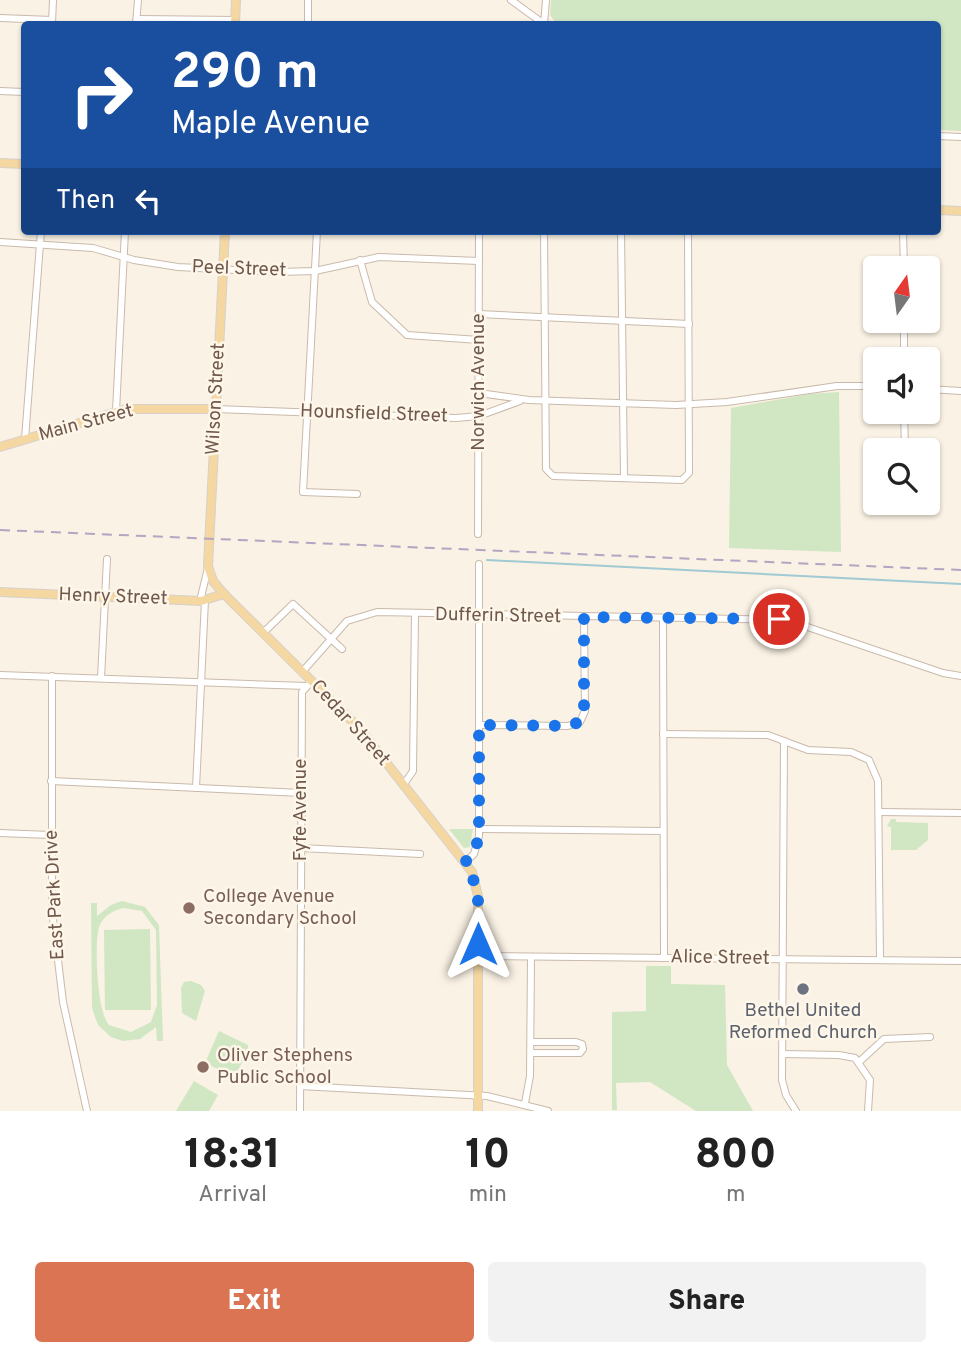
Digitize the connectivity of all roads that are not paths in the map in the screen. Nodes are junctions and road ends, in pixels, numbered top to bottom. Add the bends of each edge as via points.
1 (53, 0) edge
2 (138, 0) edge
3 (236, 0) edge
4 (308, 0) edge
5 (511, 0) edge
6 (546, 0) edge
7 (0, 18) edge
8 (39, 21) edge
9 (52, 21) edge
10 (137, 21) edge
11 (235, 21) edge
12 (308, 21) edge
13 (540, 21) edge
14 (544, 21) edge
15 (0, 91) edge
16 (21, 92) edge
17 (941, 136) edge
18 (961, 137) edge
19 (0, 163) edge
20 (21, 164) edge
21 (941, 210) edge
22 (961, 211) edge
23 (41, 235) edge
24 (125, 235) edge
25 (225, 235) edge
26 (317, 235) edge
27 (479, 235) edge
28 (544, 235) edge
29 (621, 235) edge
30 (688, 235) edge
31 (904, 235) edge
32 (0, 242) edge
33 (41, 244) junction
34 (904, 256) edge
35 (124, 257) junction
36 (360, 260) junction
37 (479, 261) junction
38 (222, 269) junction
39 (315, 271) junction
40 (479, 314) junction
41 (545, 317) junction
42 (622, 322) junction
43 (689, 324) junction
44 (479, 340) junction
45 (863, 386) edge
46 (940, 390) edge
47 (961, 391) edge
48 (479, 393) junction
49 (529, 400) junction
50 (545, 401) junction
51 (623, 404) junction
52 (689, 405) junction
53 (216, 409) junction
54 (116, 411) junction
55 (308, 412) junction
56 (479, 416) junction
57 (25, 439) junction
58 (0, 447) edge
59 (624, 478) junction
60 (357, 495) dead end
61 (478, 534) dead end
62 (107, 559) dead end
63 (479, 564) dead end
64 (208, 566) junction
65 (0, 592) edge
66 (224, 594) junction
67 (105, 597) junction
68 (203, 601) junction
69 (415, 614) junction
70 (479, 617) junction
71 (584, 617) junction
72 (663, 618) junction
73 (263, 633) junction
74 (330, 638) junction
75 (342, 649) dead end
76 (300, 668) junction
77 (0, 674) edge
78 (52, 676) junction
79 (961, 676) edge
80 (101, 678) junction
81 (202, 682) junction
82 (309, 684) junction
83 (290, 686) junction
84 (479, 725) junction
85 (663, 734) junction
86 (784, 741) junction
87 (51, 781) junction
88 (404, 784) junction
89 (196, 788) junction
90 (301, 793) junction
91 (879, 812) junction
92 (961, 813) edge
93 (479, 829) junction
94 (662, 831) junction
95 (0, 833) edge
96 (50, 835) junction
97 (301, 848) junction
98 (420, 854) dead end
99 (465, 862) junction
100 (478, 956) junction
101 (531, 957) junction
102 (664, 958) junction
103 (783, 959) junction
104 (880, 960) junction
105 (961, 961) edge
106 (930, 1037) dead end
107 (531, 1042) junction
108 (531, 1053) junction
109 (783, 1054) junction
110 (859, 1062) junction
111 (300, 1086) junction
112 (478, 1095) junction
113 (529, 1107) edge
114 (87, 1111) edge
115 (300, 1111) edge
116 (478, 1111) edge
117 (548, 1111) edge
118 (796, 1111) edge
119 (868, 1111) edge

1 - 9 street
2 - 10 street
3 - 11 main road
4 - 12 street
5 - 13 street
6 - 14 street
7 - 8 street
15 - 16 street
17 - 18 street
19 - 20 main road
21 - 22 main road
23 - 33 street
24 - 35 street
25 - 38 main road, Wilson Street
26 - 39 street
27 - 37 street, Norwich Avenue
28 - 41 street
29 - 42 street
30 - 43 street
31 - 34 street
32 - 33 street, Peel Street
33 - 35 street, Peel Street via 93,248
33 - 57 street
35 - 38 street, Peel Street via 168,266
35 - 54 street
36 - 37 street, Peel Street via 386,256
36 - 39 street, Peel Street
36 - 44 street via 372,302 407,335
37 - 40 street, Norwich Avenue
38 - 39 street, Peel Street
38 - 53 main road, Wilson Street
39 - 55 street
40 - 41 street
40 - 44 street, Norwich Avenue
41 - 42 street
41 - 50 street
42 - 43 street
42 - 51 street
43 - 52 street
44 - 48 street, Norwich Avenue
45 - 52 street
46 - 47 street
48 - 49 street
48 - 56 street, Norwich Avenue
49 - 50 street
49 - 56 street, Hounsfield Street
50 - 51 street
50 - 59 street via 548,474
51 - 52 street
51 - 59 street
52 - 59 street via 686,479
53 - 54 main road, Main Street
53 - 55 street, Hounsfield Street
53 - 64 main road, Wilson Street
54 - 57 main road, Main Street
55 - 56 street, Hounsfield Street
55 - 60 street via 303,492
56 - 61 street, Norwich Avenue
57 - 58 main road, Main Street
62 - 67 street
63 - 70 street
64 - 66 main road
64 - 68 street, Wilson Street
65 - 67 main road, Henry Street
66 - 68 main road, Henry Street
66 - 73 main road, Cedar Street
67 - 68 main road, Henry Street
67 - 80 street
68 - 81 street, Wilson Street
69 - 70 street, Dufferin Street
69 - 74 street, Dufferin Street via 362,614
69 - 88 street via 413,771
70 - 71 street, Dufferin Street
70 - 84 street
71 - 72 street, Dufferin Street
71 - 84 street via 584,711 580,722 568,726
72 - 79 street, Dufferin Street via 787,620
72 - 85 street
73 - 74 street via 293,604
73 - 76 main road, Cedar Street
74 - 75 street
74 - 76 street, Dufferin Street
76 - 82 main road, Cedar Street
76 - 83 street
77 - 78 street
78 - 80 street
78 - 87 street, East Park Drive
80 - 81 street
81 - 83 street
81 - 89 street, Wilson Street
82 - 83 street
82 - 88 main road, Cedar Street via 354,723
82 - 90 street, Fyfe Avenue via 302,692
84 - 93 street
85 - 86 street via 762,735
85 - 94 street
86 - 91 street via 810,751 851,752 869,760 878,775
86 - 103 street
87 - 89 street
87 - 96 street, East Park Drive
88 - 99 main road, Cedar Street
89 - 90 street
90 - 97 street, Fyfe Avenue
91 - 92 street
91 - 104 street
93 - 94 street
93 - 99 street via 476,850
94 - 102 street
95 - 96 street
96 - 114 street, East Park Drive via 61,992
97 - 98 street
97 - 111 street, Fyfe Avenue
99 - 100 main road via 478,891
100 - 101 street, Alice Street
100 - 112 main road
101 - 102 street, Alice Street
101 - 107 street
102 - 103 street, Alice Street
103 - 104 street, Alice Street
103 - 109 street
104 - 105 street, Alice Street
106 - 110 street via 884,1039
107 - 108 street
107 - 108 street via 578,1042 583,1049 578,1053
108 - 113 street
109 - 110 street via 839,1055
109 - 118 street via 783,1084
110 - 119 street via 870,1080
111 - 112 street
111 - 115 street, Fyfe Avenue
112 - 113 street
112 - 116 main road
113 - 117 street

